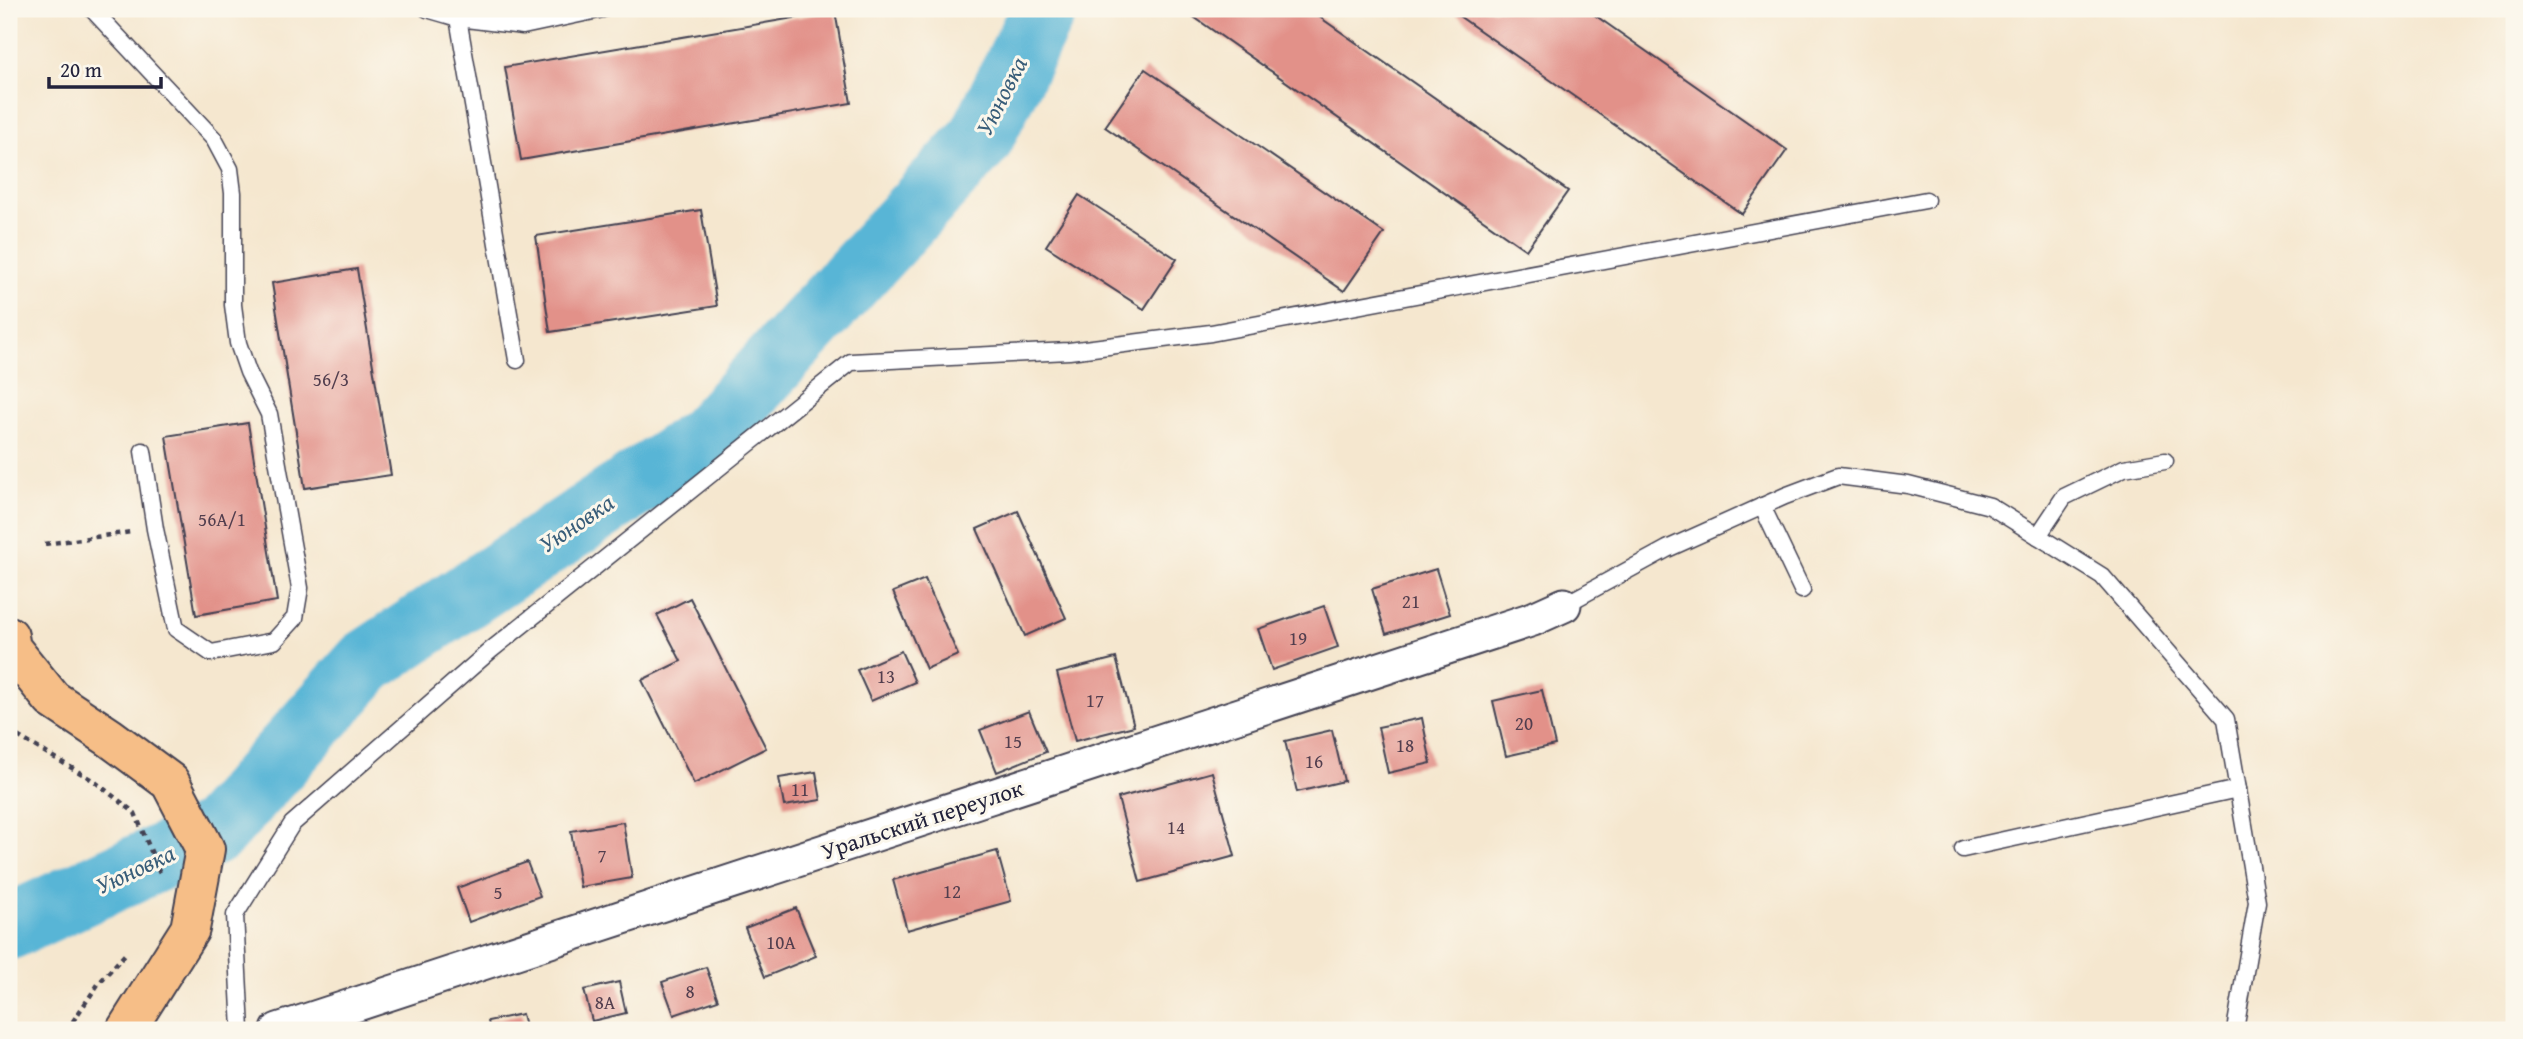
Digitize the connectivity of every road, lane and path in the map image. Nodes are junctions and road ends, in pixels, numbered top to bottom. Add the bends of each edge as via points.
1 (92, 9) edge
2 (427, 9) edge
3 (603, 9) edge
4 (457, 18) junction
5 (1926, 200) dead end
6 (517, 360) dead end
7 (143, 451) dead end
8 (2165, 461) dead end
9 (1762, 506) junction
10 (155, 529) junction
11 (2038, 536) junction
12 (45, 544) dead end
13 (1802, 590) dead end
14 (1564, 605) joint
15 (10, 642) edge
16 (9, 731) edge
17 (2238, 789) junction
18 (1963, 849) dead end
19 (159, 884) dead end
20 (135, 943) dead end
21 (67, 1030) edge
22 (126, 1030) edge
23 (241, 1030) edge
24 (278, 1030) edge
25 (2235, 1030) edge

1 - 10 lane via 214,139 230,169 238,343 269,414 300,588 295,618 274,641 211,653 176,629
2 - 4 lane
3 - 4 lane via 523,26
4 - 6 lane
5 - 23 lane via 1211,333 1069,351 851,362 491,650 292,824 235,915
7 - 10 lane
8 - 11 lane via 2124,468 2064,497
9 - 11 lane via 1838,476 1909,485 1990,506
9 - 13 lane
9 - 14 lane via 1667,549
10 - 12 path
11 - 17 lane via 2102,576 2226,719
14 - 24 street, Уральский переулок via 1533,619
15 - 22 main road via 52,699 170,782 205,849 190,929
16 - 19 path via 94,781 135,813 161,871
17 - 18 lane
17 - 25 lane via 2257,902
20 - 21 path via 99,983

